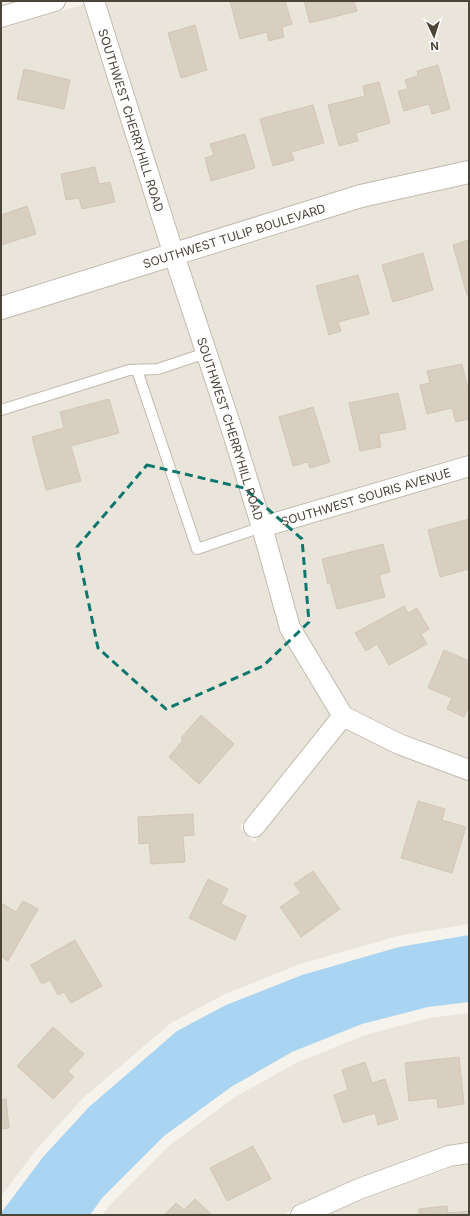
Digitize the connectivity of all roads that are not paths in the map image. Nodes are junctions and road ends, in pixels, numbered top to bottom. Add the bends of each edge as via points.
1 (55, 1) edge
2 (94, 1) edge
3 (1, 17) edge
4 (469, 172) edge
5 (174, 255) junction
6 (1, 308) edge
7 (206, 353) junction
8 (137, 370) junction
9 (1, 410) edge
10 (469, 466) edge
11 (262, 527) junction
12 (343, 716) junction
13 (469, 770) edge
14 (254, 827) dead end
15 (469, 1153) edge
16 (301, 1215) edge

1 - 3 street
2 - 5 street, SOUTHWEST CHERRYHILL ROAD
4 - 5 street, SOUTHWEST TULIP BOULEVARD via 361,196
5 - 6 street, SOUTHWEST TULIP BOULEVARD
5 - 7 street, SOUTHWEST CHERRYHILL ROAD
7 - 8 lane via 158,370
7 - 11 street, SOUTHWEST CHERRYHILL ROAD
8 - 9 lane via 129,370
8 - 11 lane via 197,549
10 - 11 street, SOUTHWEST SOURIS AVENUE
11 - 12 street, SOUTHWEST CHERRYHILL ROAD via 290,628
12 - 13 street via 399,744
12 - 14 street
15 - 16 street via 449,1156

